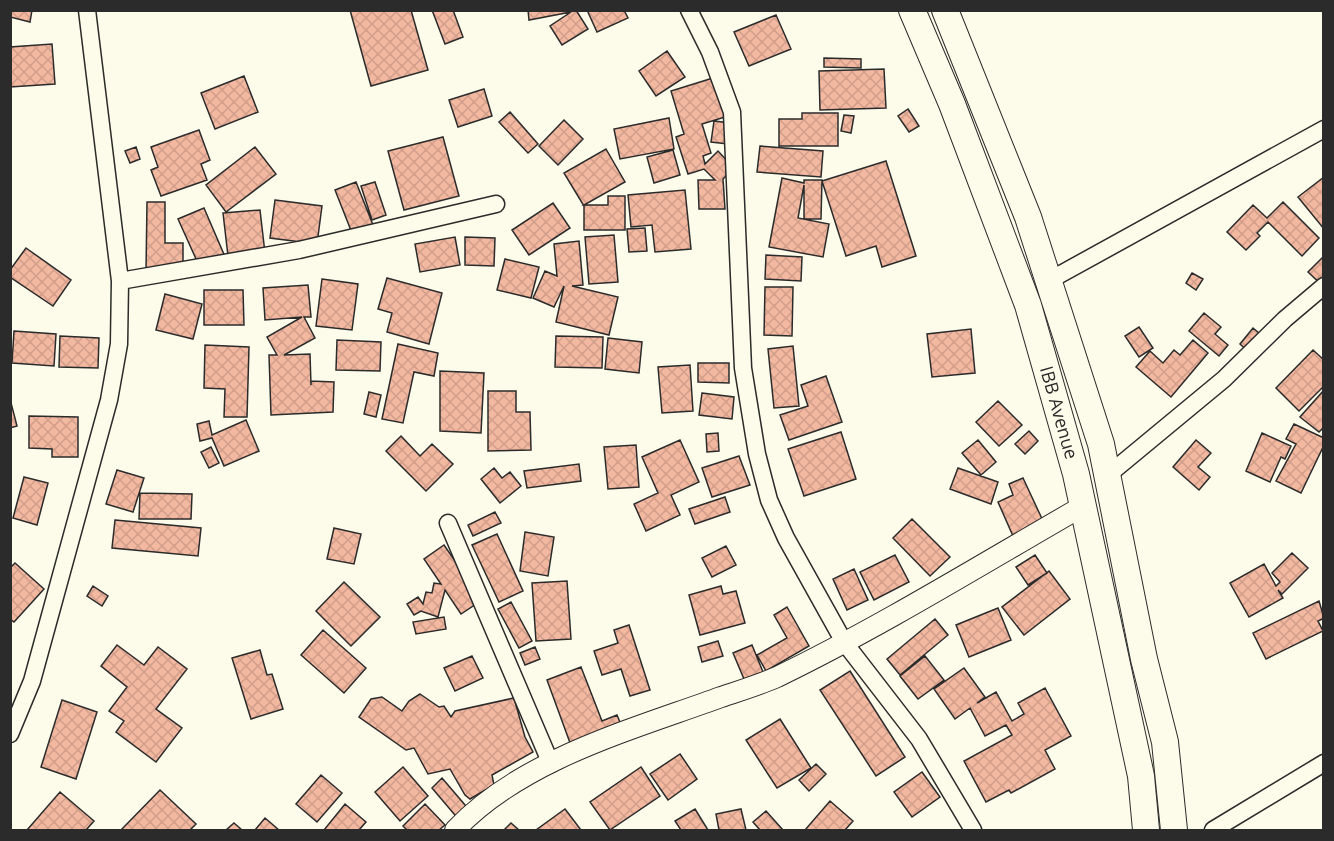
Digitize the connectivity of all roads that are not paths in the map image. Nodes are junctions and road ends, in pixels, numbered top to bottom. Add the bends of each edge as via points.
1 (87, 10) edge
2 (689, 10) edge
3 (912, 10) edge
4 (945, 10) edge
5 (1323, 129) edge
6 (496, 204) dead end
7 (120, 280) junction
8 (1050, 280) junction
9 (1323, 286) edge
10 (1108, 475) junction
11 (1083, 506) junction
12 (448, 523) dead end
13 (844, 642) junction
14 (10, 734) edge
15 (1323, 763) edge
16 (551, 764) junction
17 (455, 831) edge
18 (973, 831) edge
19 (1146, 831) edge
20 (1174, 831) edge
21 (1213, 831) edge

1 - 7 street
2 - 13 street via 710,52 732,112 742,368 757,454 769,500 786,538
3 - 11 main road, IBB Avenue via 1028,305
4 - 8 main road
5 - 8 street
6 - 7 street via 299,250
7 - 14 street via 119,344 109,400 32,681
8 - 10 main road
9 - 10 street via 1224,380
10 - 20 main road via 1144,659 1165,742
11 - 13 street
11 - 19 main road, IBB Avenue via 1141,776
12 - 16 street
13 - 16 street via 774,678 599,742
13 - 18 street via 919,739
15 - 21 street
16 - 17 street via 502,789

